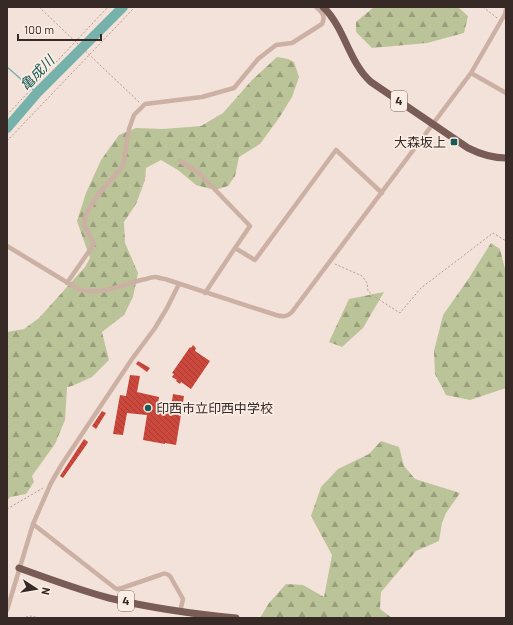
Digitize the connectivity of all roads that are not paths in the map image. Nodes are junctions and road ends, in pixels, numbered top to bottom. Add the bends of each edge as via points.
1 (316, 7) edge
2 (323, 7) edge
3 (506, 13) edge
4 (472, 73) junction
5 (506, 93) edge
6 (433, 124) junction
7 (506, 158) edge
8 (180, 161) dead end
9 (382, 192) junction
10 (7, 246) edge
11 (235, 248) junction
12 (67, 283) junction
13 (179, 284) junction
14 (205, 293) junction
15 (33, 524) junction
16 (20, 568) junction
17 (7, 610) edge
18 (180, 612) junction
19 (236, 618) edge

1 - 12 street via 324,14 322,24 292,42 276,45 258,59 234,88 202,97 144,104 134,115 123,166 99,193 86,214 84,225 94,244
2 - 6 main road, 4 via 333,19 358,66 368,79
3 - 4 street
4 - 5 street
4 - 6 street
6 - 7 main road, 4 via 474,150
6 - 9 street
8 - 11 street via 200,174 250,226
9 - 11 street via 336,150 255,260
9 - 14 street via 288,316 276,315
10 - 12 street
11 - 14 street
12 - 13 street via 92,292 156,277
13 - 14 street
13 - 15 street via 155,328 62,464
15 - 16 street
15 - 18 street via 117,589 167,574 183,599
16 - 17 street
16 - 18 main road, 4 via 108,597
18 - 19 main road, 4

